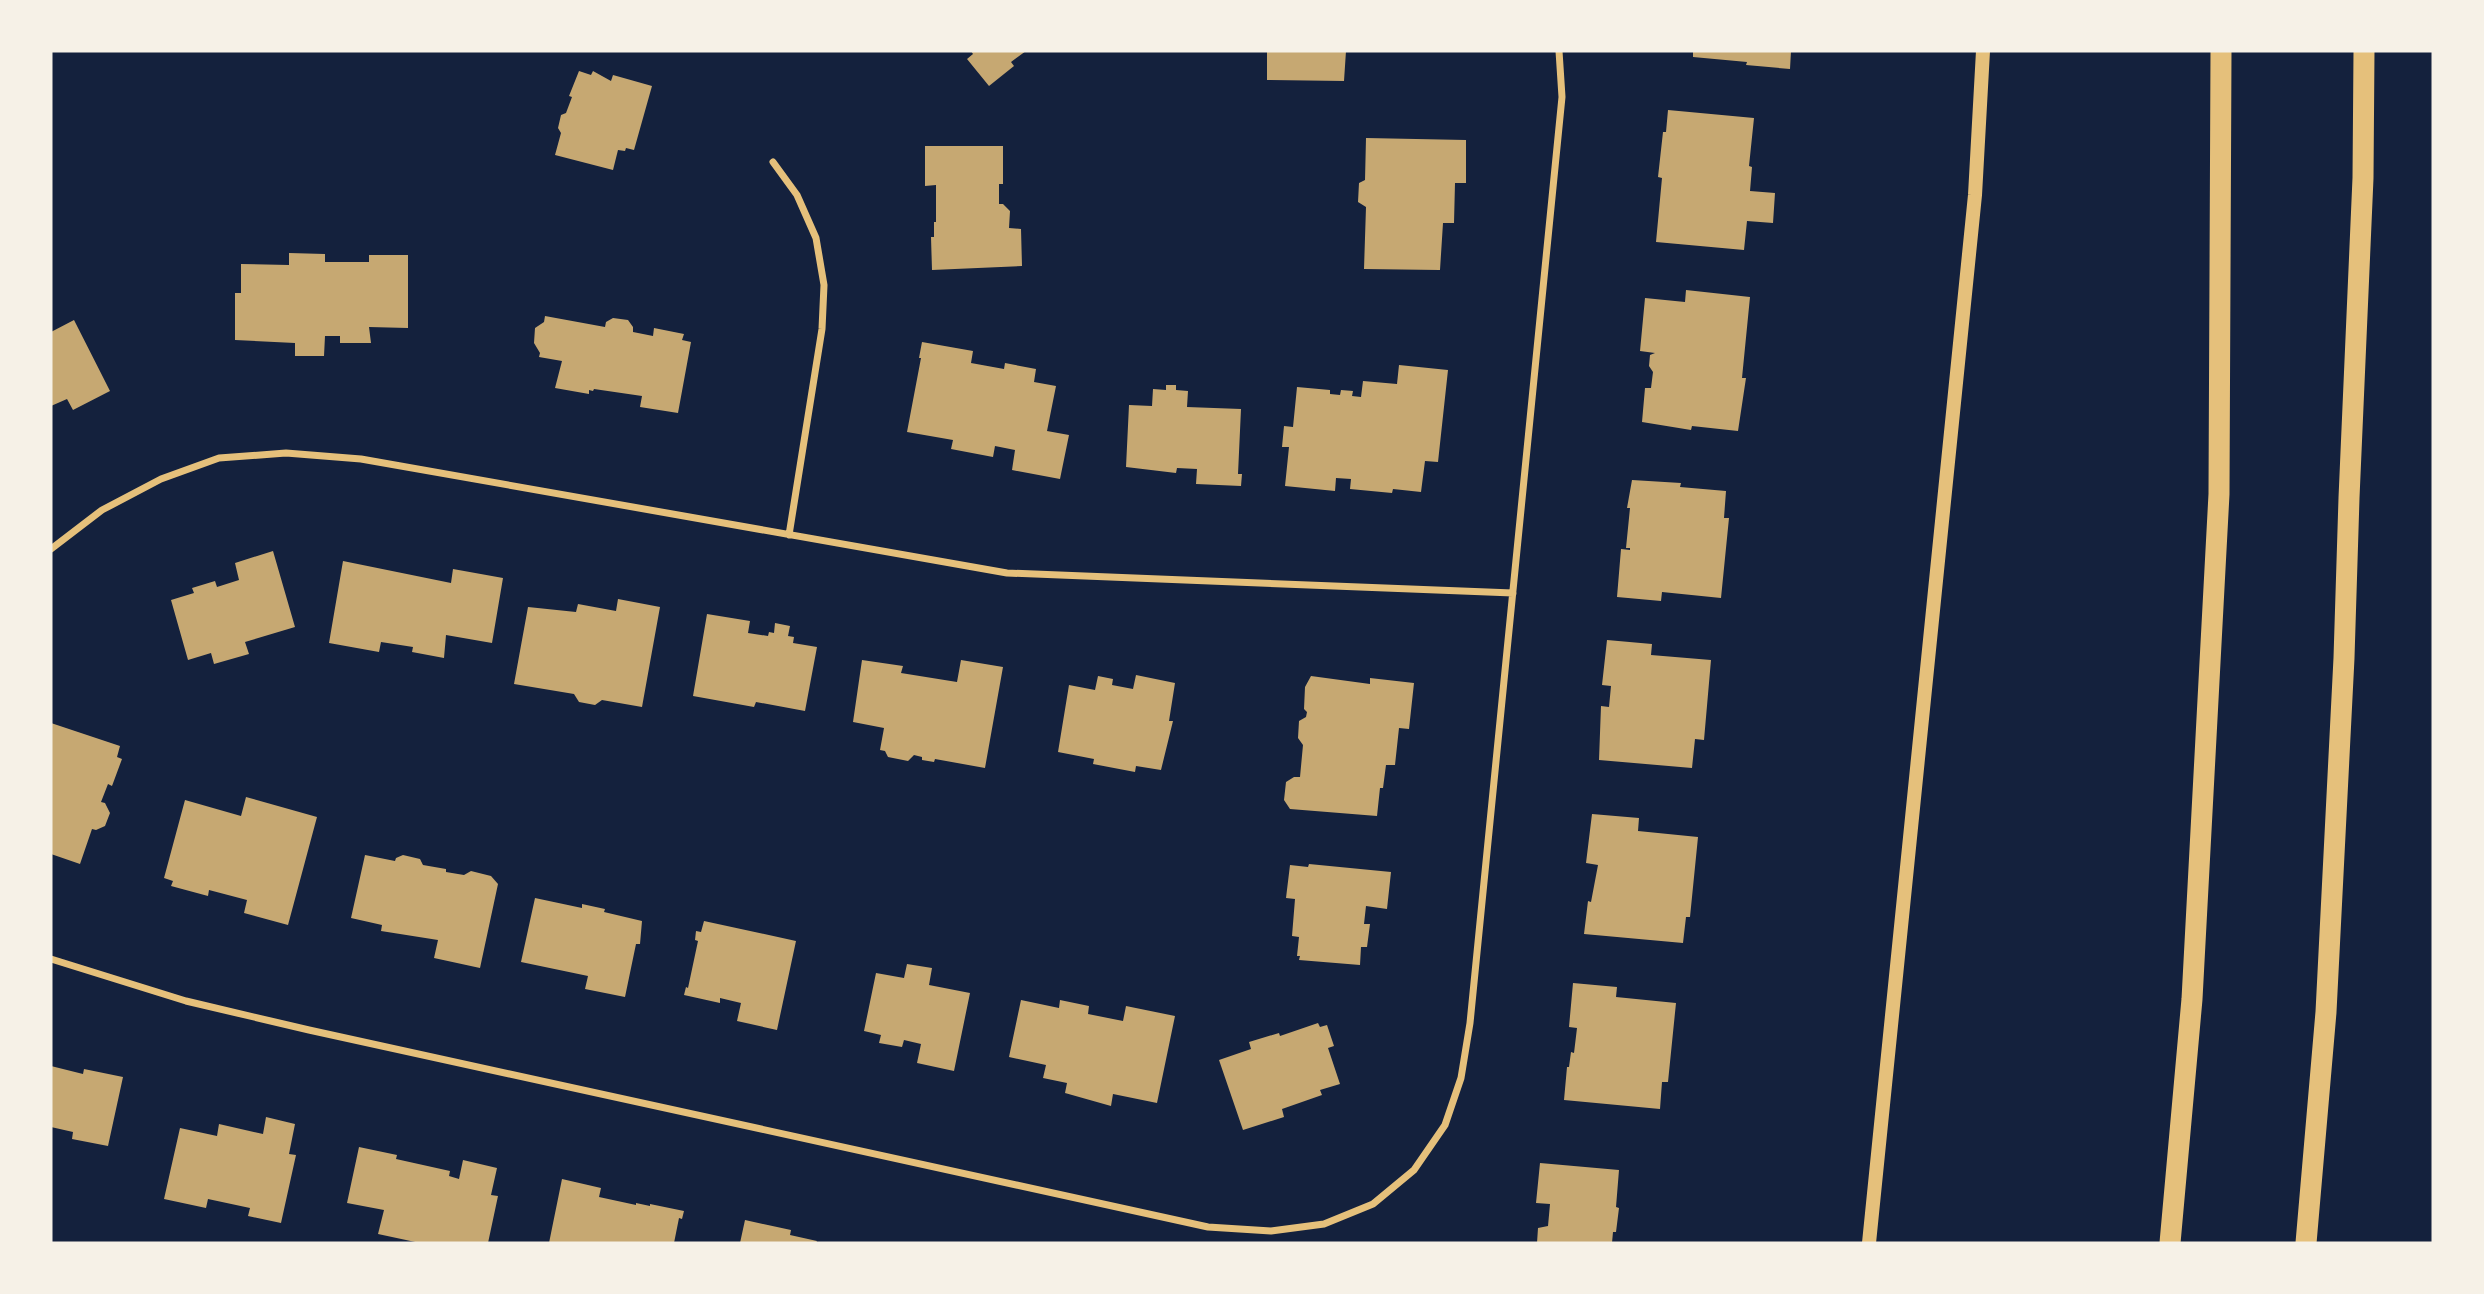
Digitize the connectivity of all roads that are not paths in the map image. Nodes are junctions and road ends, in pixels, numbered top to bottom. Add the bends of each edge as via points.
1 (1559, 51) edge
2 (1983, 51) edge
3 (2221, 51) edge
4 (2364, 51) edge
5 (773, 162) dead end
6 (789, 535) junction
7 (51, 549) edge
8 (1513, 593) junction
9 (51, 959) edge
10 (1869, 1243) edge
11 (2170, 1243) edge
12 (2306, 1243) edge

1 - 8 street via 1562,97
2 - 10 main road via 1975,195
3 - 11 highway via 2219,507 2192,999
4 - 12 highway via 2344,658 2326,1012
5 - 6 street via 797,195 816,238 824,285
6 - 7 street via 361,459 286,453 219,458 161,479 102,510
6 - 8 street via 1007,573
8 - 9 street via 1461,1078 1445,1125 1414,1170 1373,1204 1324,1224 1271,1231 1208,1227 309,1030 186,1001

